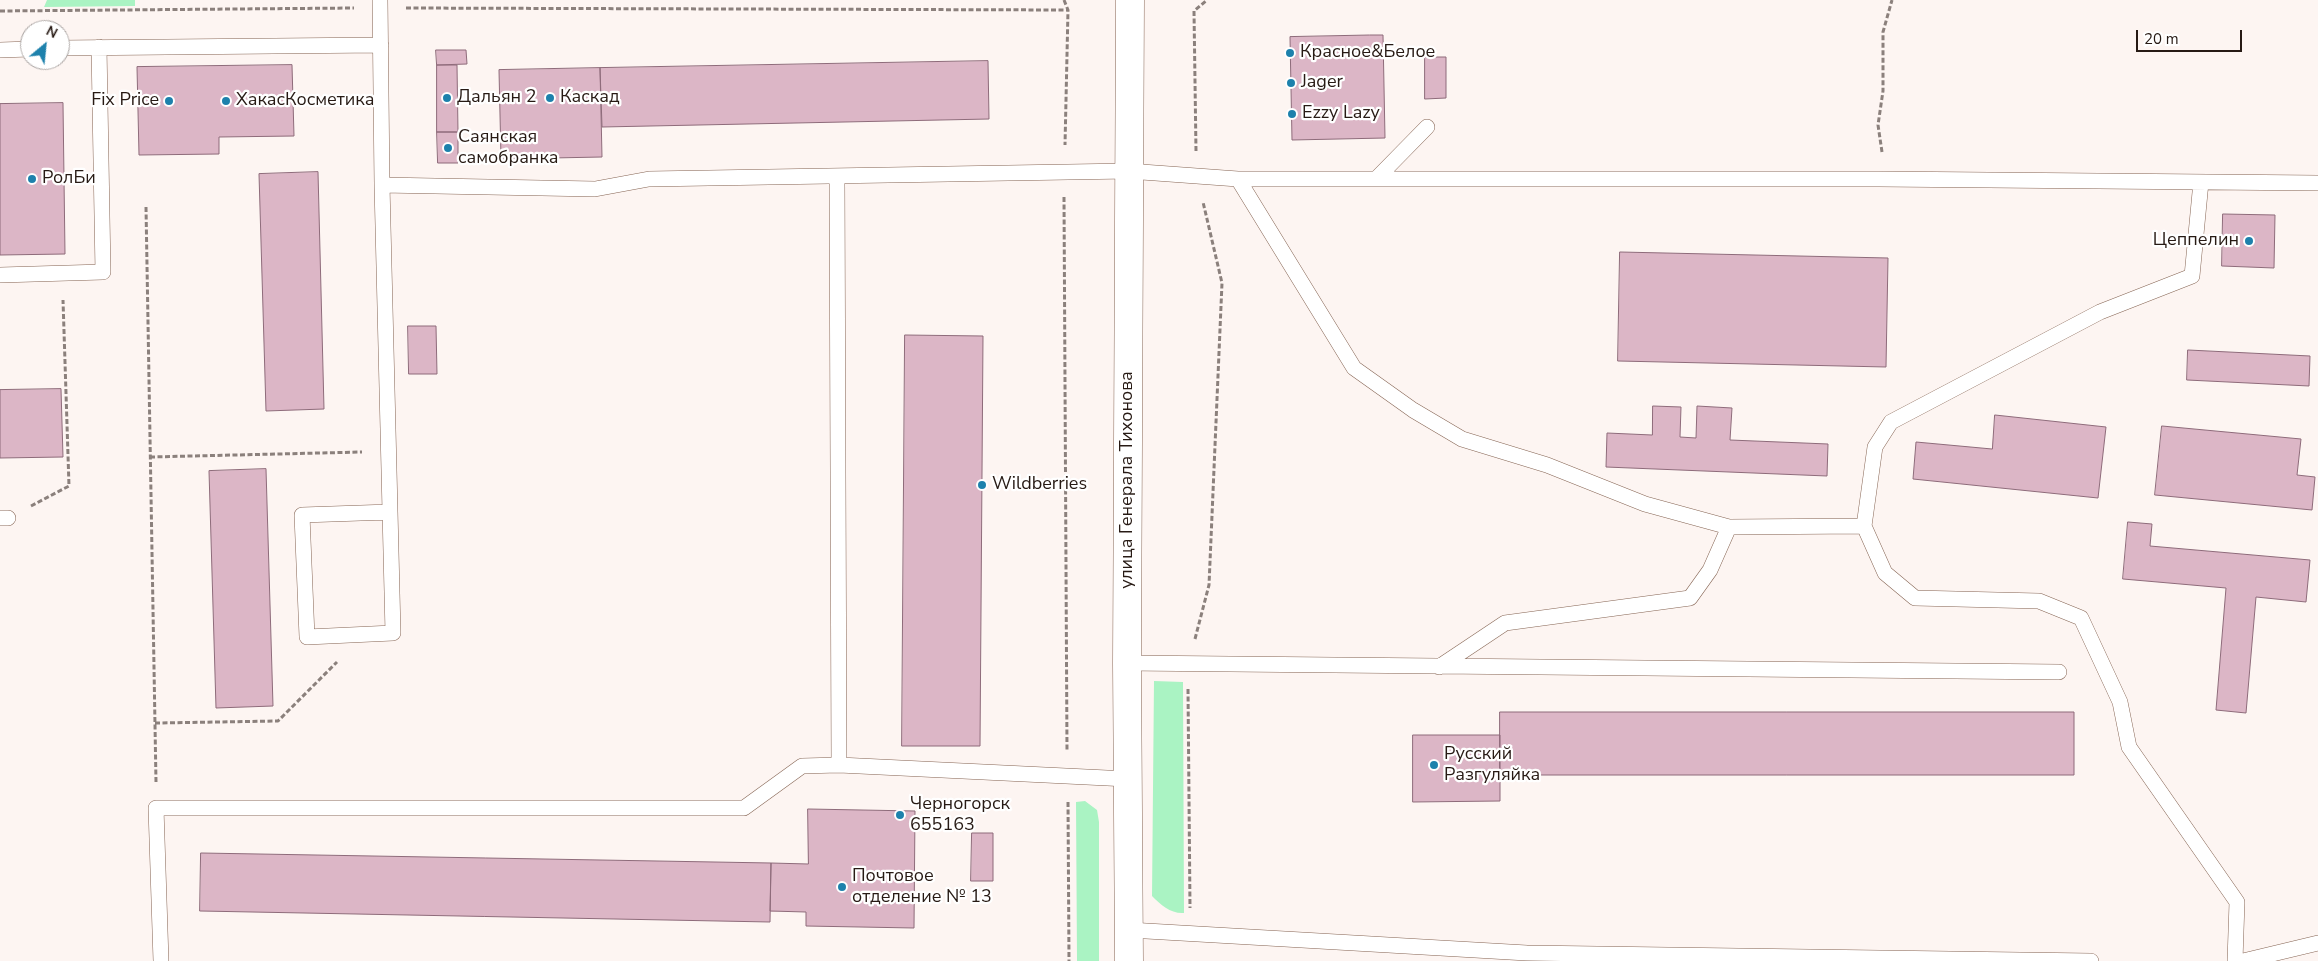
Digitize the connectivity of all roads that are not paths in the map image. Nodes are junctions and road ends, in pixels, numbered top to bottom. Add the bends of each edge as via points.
1 (1130, 0) edge
2 (380, 4) edge
3 (381, 45) junction
4 (99, 47) junction
5 (70, 48) edge
6 (20, 49) edge
7 (0, 50) edge
8 (1427, 127) dead end
9 (1128, 171) junction
10 (837, 176) junction
11 (1238, 179) junction
12 (1376, 179) junction
13 (2201, 182) junction
14 (2318, 183) edge
15 (382, 186) junction
16 (0, 275) edge
17 (390, 512) junction
18 (1864, 526) junction
19 (1729, 527) junction
20 (1127, 663) junction
21 (1439, 667) junction
22 (2059, 672) dead end
23 (839, 765) junction
24 (1128, 779) junction
25 (1129, 930) junction
26 (2318, 943) edge
27 (1476, 956) edge
28 (1527, 957) edge
29 (160, 961) edge
30 (1129, 961) edge
31 (2090, 961) edge
32 (2235, 961) edge
33 (2243, 961) edge

1 - 9 main road, улица Генерала Тихонова
2 - 3 lane
3 - 4 lane
3 - 15 lane
4 - 5 lane
4 - 16 lane via 103,272
6 - 7 lane
8 - 12 lane
9 - 10 lane
9 - 11 lane
9 - 20 main road, улица Генерала Тихонова
10 - 15 lane via 649,179 595,189
10 - 23 lane
11 - 12 lane
11 - 19 lane via 1354,368 1413,410 1462,439 1547,466 1646,504
12 - 13 lane via 1879,178
13 - 14 lane
13 - 18 lane via 2192,276 2100,312 1891,422 1875,447
15 - 17 lane
17 - 17 lane via 393,633 306,637 302,515
18 - 19 lane
18 - 32 lane via 1885,573 1915,598 2039,601 2081,618 2120,702 2129,747 2237,902
19 - 21 lane via 1710,570 1690,598 1505,623
20 - 21 lane
20 - 24 main road, улица Генерала Тихонова
21 - 22 lane
23 - 24 lane
23 - 29 lane via 802,766 744,808 156,808
24 - 25 main road, улица Генерала Тихонова
25 - 27 lane via 1190,932
25 - 30 main road, улица Генерала Тихонова
26 - 33 lane
27 - 28 lane
28 - 31 lane

